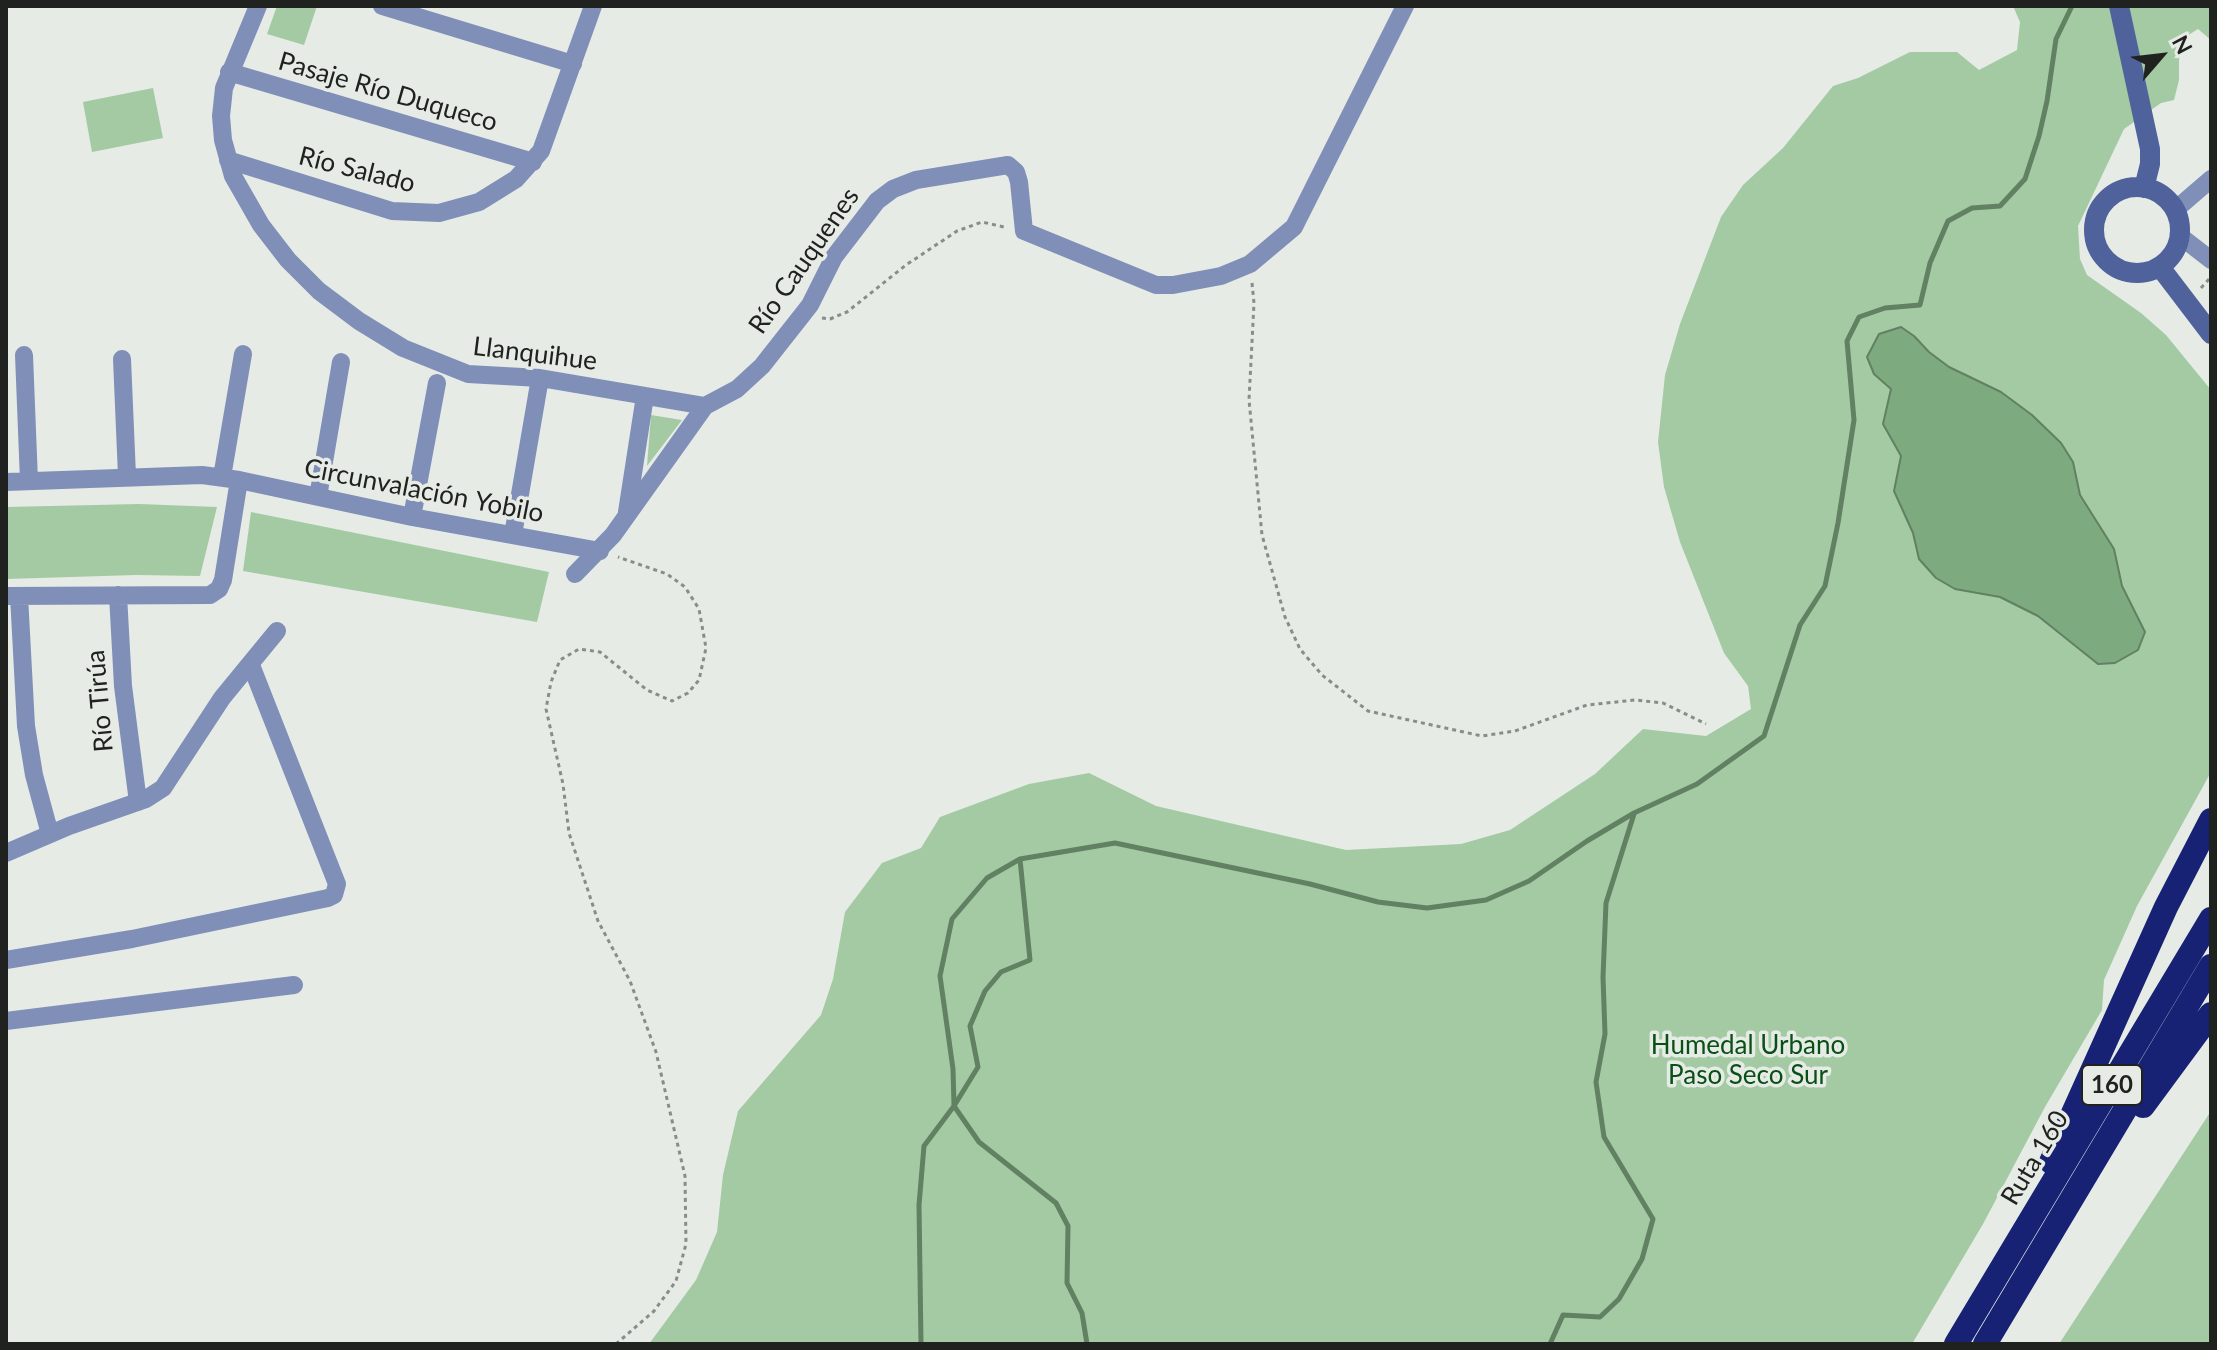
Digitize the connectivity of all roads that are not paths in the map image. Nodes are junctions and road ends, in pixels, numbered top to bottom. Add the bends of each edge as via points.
1 (258, 6) edge
2 (382, 6) edge
3 (593, 6) edge
4 (1405, 6) edge
5 (2119, 6) edge
6 (573, 64) junction
7 (229, 72) junction
8 (228, 160) junction
9 (533, 162) junction
10 (2211, 179) edge
11 (2144, 188) junction
12 (2175, 210) junction
13 (2180, 236) junction
14 (2211, 260) edge
15 (2160, 267) junction
16 (2211, 334) edge
17 (243, 354) dead end
18 (24, 355) dead end
19 (122, 359) dead end
20 (341, 362) dead end
21 (540, 378) junction
22 (437, 383) dead end
23 (645, 396) junction
24 (705, 406) junction
25 (127, 476) junction
26 (230, 478) junction
27 (29, 481) junction
28 (6, 482) edge
29 (318, 497) junction
30 (412, 517) junction
31 (626, 519) junction
32 (513, 535) junction
33 (600, 551) junction
34 (575, 574) dead end
35 (118, 595) junction
36 (12, 596) edge
37 (277, 631) dead end
38 (251, 665) junction
39 (138, 802) junction
40 (2211, 820) edge
41 (50, 834) junction
42 (6, 853) edge
43 (2211, 919) edge
44 (6, 960) edge
45 (2211, 966) edge
46 (294, 985) dead end
47 (2211, 1014) edge
48 (6, 1021) edge
49 (2083, 1179) junction
50 (2012, 1251) junction
51 (1956, 1344) edge
52 (1985, 1344) edge

1 - 7 street, Llanquihue
2 - 6 street
3 - 6 street, Río Salado
4 - 24 street, Río Cauquenes via 1294,227 1250,264 1221,276 1156,285 1024,231 1019,182 1008,165 916,180 877,201 834,257 810,305 750,378
5 - 11 main road via 2150,149
6 - 9 street, Río Salado
7 - 8 street, Llanquihue via 221,116
7 - 9 street, Pasaje Río Duqueco
8 - 9 street, Río Salado via 375,207 425,214 453,211 491,197
8 - 21 street, Llanquihue via 274,243 319,291 359,321 423,358 468,374
10 - 12 street
11 - 12 main road via 2166,197
11 - 15 main road via 2124,189 2108,199 2097,215 2095,234 2101,252 2114,266 2132,273
12 - 13 main road
13 - 14 street
13 - 15 main road
15 - 16 main road
17 - 26 street
18 - 27 street
19 - 25 street
20 - 29 street
21 - 23 street, Llanquihue
21 - 32 street
22 - 30 street
23 - 24 street, Llanquihue
23 - 31 street
24 - 31 street
25 - 26 street, Circunvalación Yobilo
25 - 27 street, Circunvalación Yobilo
26 - 29 street, Circunvalación Yobilo
26 - 35 street via 219,589 205,596
27 - 28 street, Circunvalación Yobilo
29 - 30 street, Circunvalación Yobilo
30 - 32 street, Circunvalación Yobilo
31 - 33 street
32 - 33 street, Circunvalación Yobilo
33 - 34 street
35 - 36 street
35 - 39 street, Río Tirúa
36 - 41 street via 26,726
37 - 38 street
38 - 39 street via 213,711 171,778
38 - 44 street via 337,884 334,895
39 - 41 street
40 - 50 highway via 2166,907
41 - 42 street
43 - 50 highway, Ruta 160 / 160
45 - 49 highway, Ruta 160 / 160
46 - 48 street
47 - 49 highway
49 - 52 highway, Ruta 160 / 160
50 - 51 highway, Ruta 160 / 160

